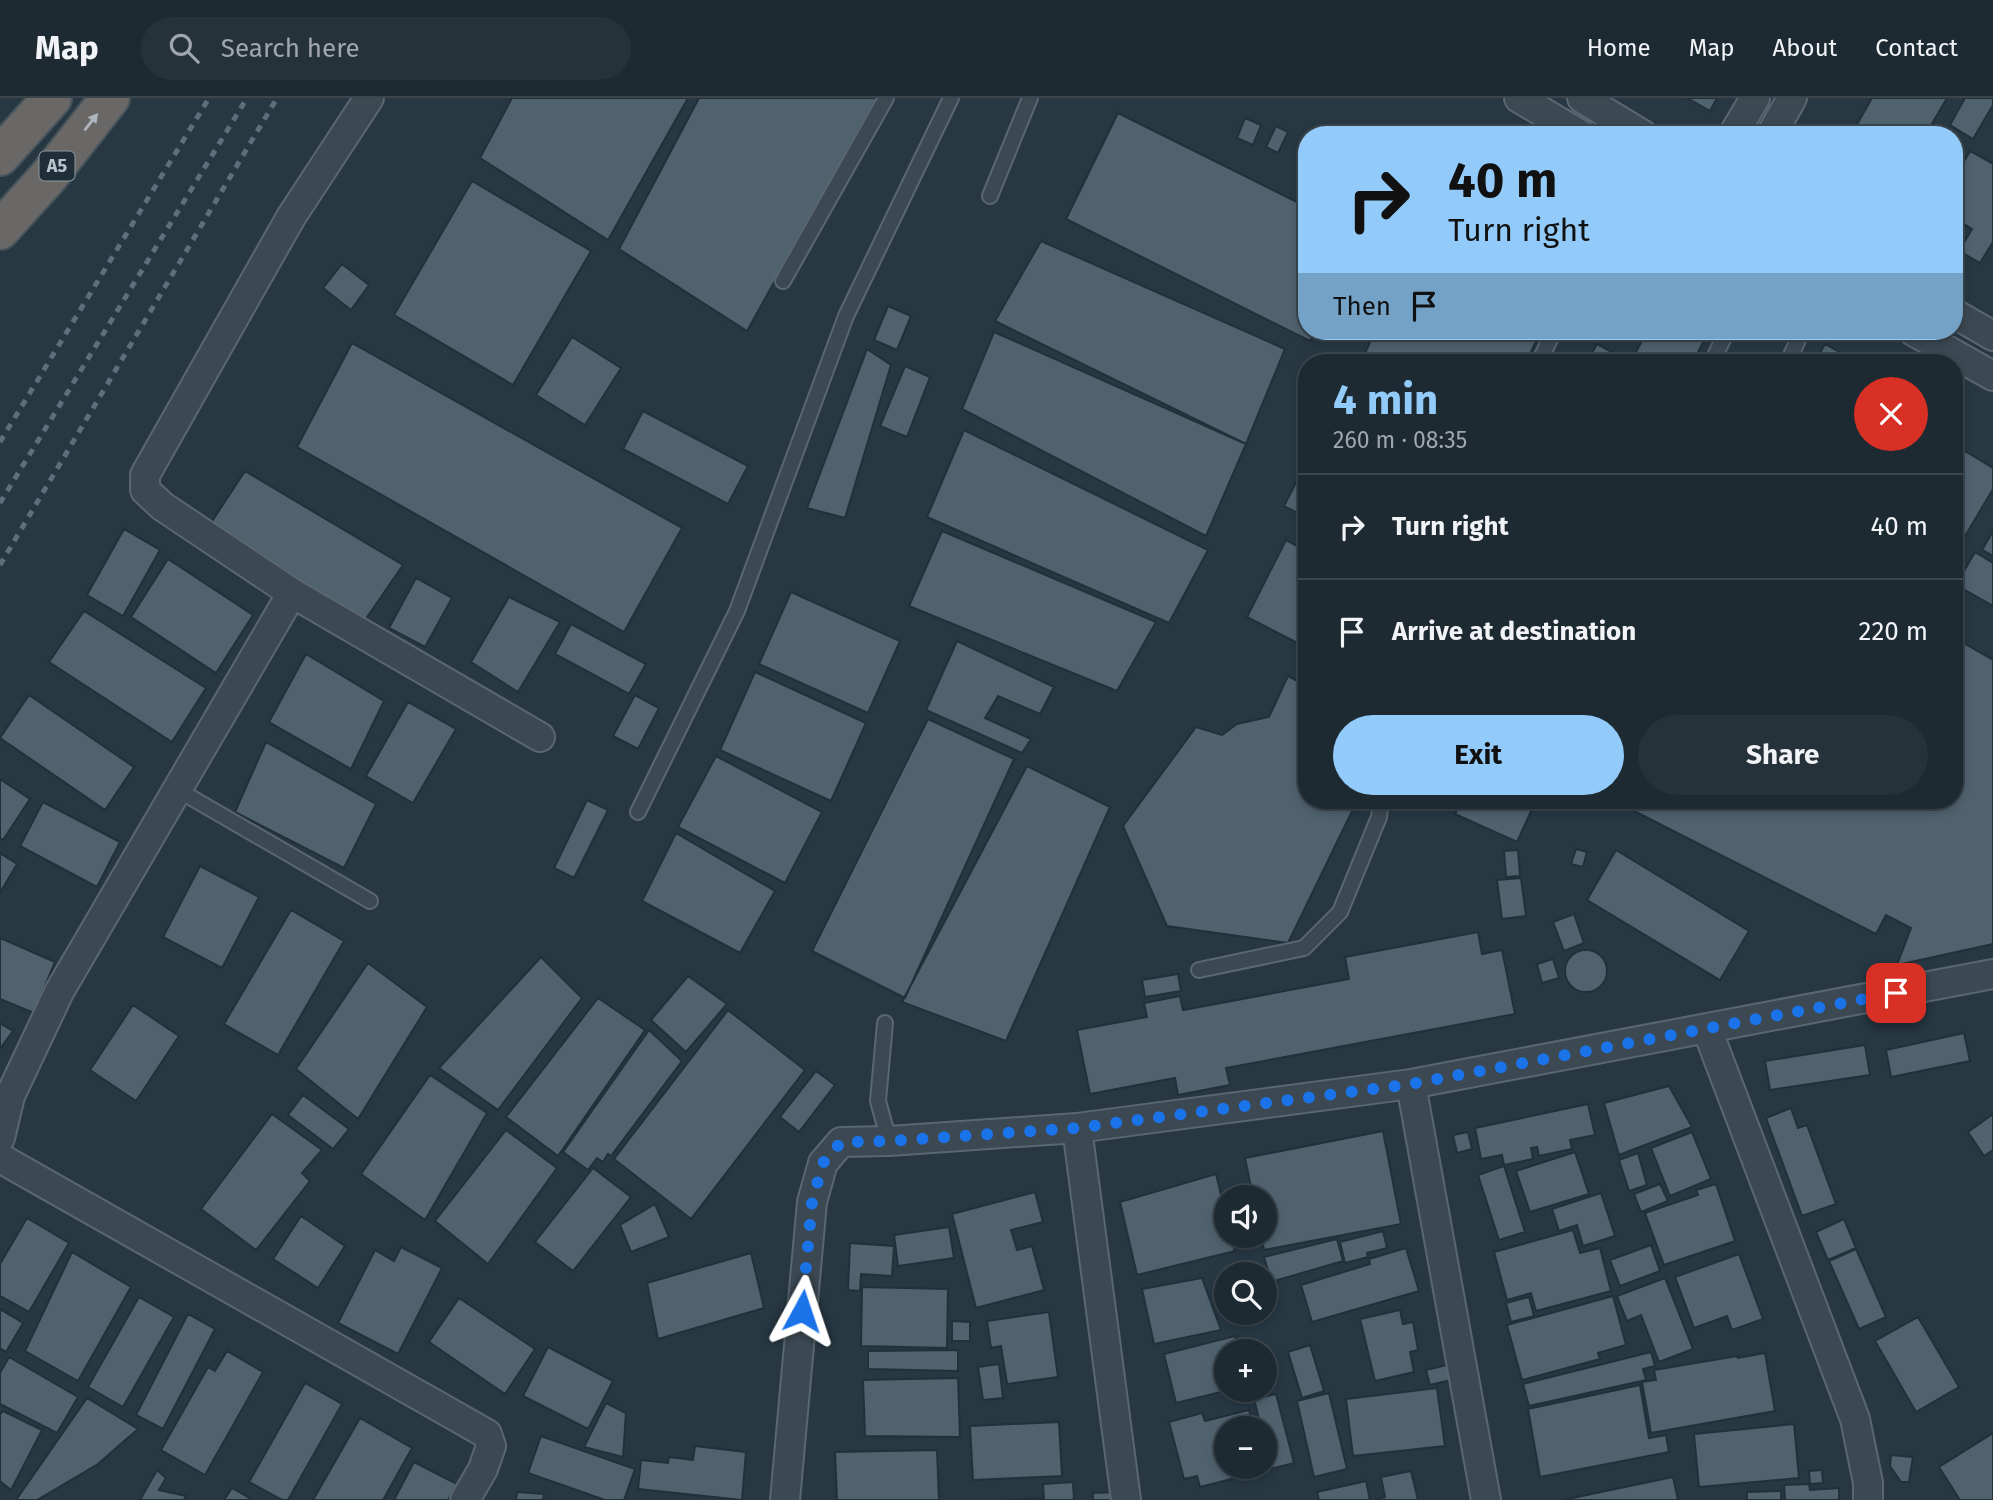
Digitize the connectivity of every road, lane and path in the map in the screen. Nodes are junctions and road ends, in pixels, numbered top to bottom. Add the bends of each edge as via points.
1 (52, 98) edge
2 (110, 98) edge
3 (369, 98) edge
4 (886, 98) edge
5 (951, 98) edge
6 (1030, 98) edge
7 (1519, 98) edge
8 (1582, 98) edge
9 (1755, 98) edge
10 (1792, 98) edge
11 (1566, 126) edge
12 (1628, 126) edge
13 (1738, 126) edge
14 (1776, 126) edge
15 (0, 156) edge
16 (990, 196) dead end
17 (0, 230) edge
18 (783, 281) dead end
19 (1963, 319) edge
20 (1993, 336) edge
21 (1929, 340) edge
22 (1954, 354) edge
23 (1963, 359) edge
24 (1993, 376) edge
25 (292, 593) junction
26 (540, 737) dead end
27 (178, 790) junction
28 (1380, 809) edge
29 (638, 812) dead end
30 (370, 901) dead end
31 (1199, 970) dead end
32 (1988, 984) edge
33 (885, 1023) dead end
34 (1707, 1029) junction
35 (1411, 1084) junction
36 (1077, 1128) junction
37 (0, 1139) edge
38 (889, 1141) junction
39 (0, 1158) edge
40 (465, 1500) edge
41 (785, 1500) edge
42 (1126, 1500) edge
43 (1486, 1500) edge
44 (1868, 1500) edge

1 - 15 highway, A5
17 -> 2 highway, A5
3 - 25 street via 291,217 145,475 145,490 162,506
4 - 18 lane
5 - 29 lane via 846,316 737,611
6 - 16 lane
7 - 11 street
8 - 12 street
9 - 13 street
10 - 14 street
19 - 20 street
21 - 22 street
23 - 24 street
25 - 26 street
25 - 27 street
27 - 30 lane
27 - 37 street via 59,992 10,1096
28 - 31 lane via 1340,912 1304,948
32 - 34 street
33 - 38 lane via 878,1101
34 - 35 street
34 - 44 street via 1855,1419
35 - 36 street
35 - 43 street
36 - 38 street
36 - 42 street
38 - 41 street via 841,1142 823,1163 812,1202
39 - 40 street via 486,1434 491,1446

